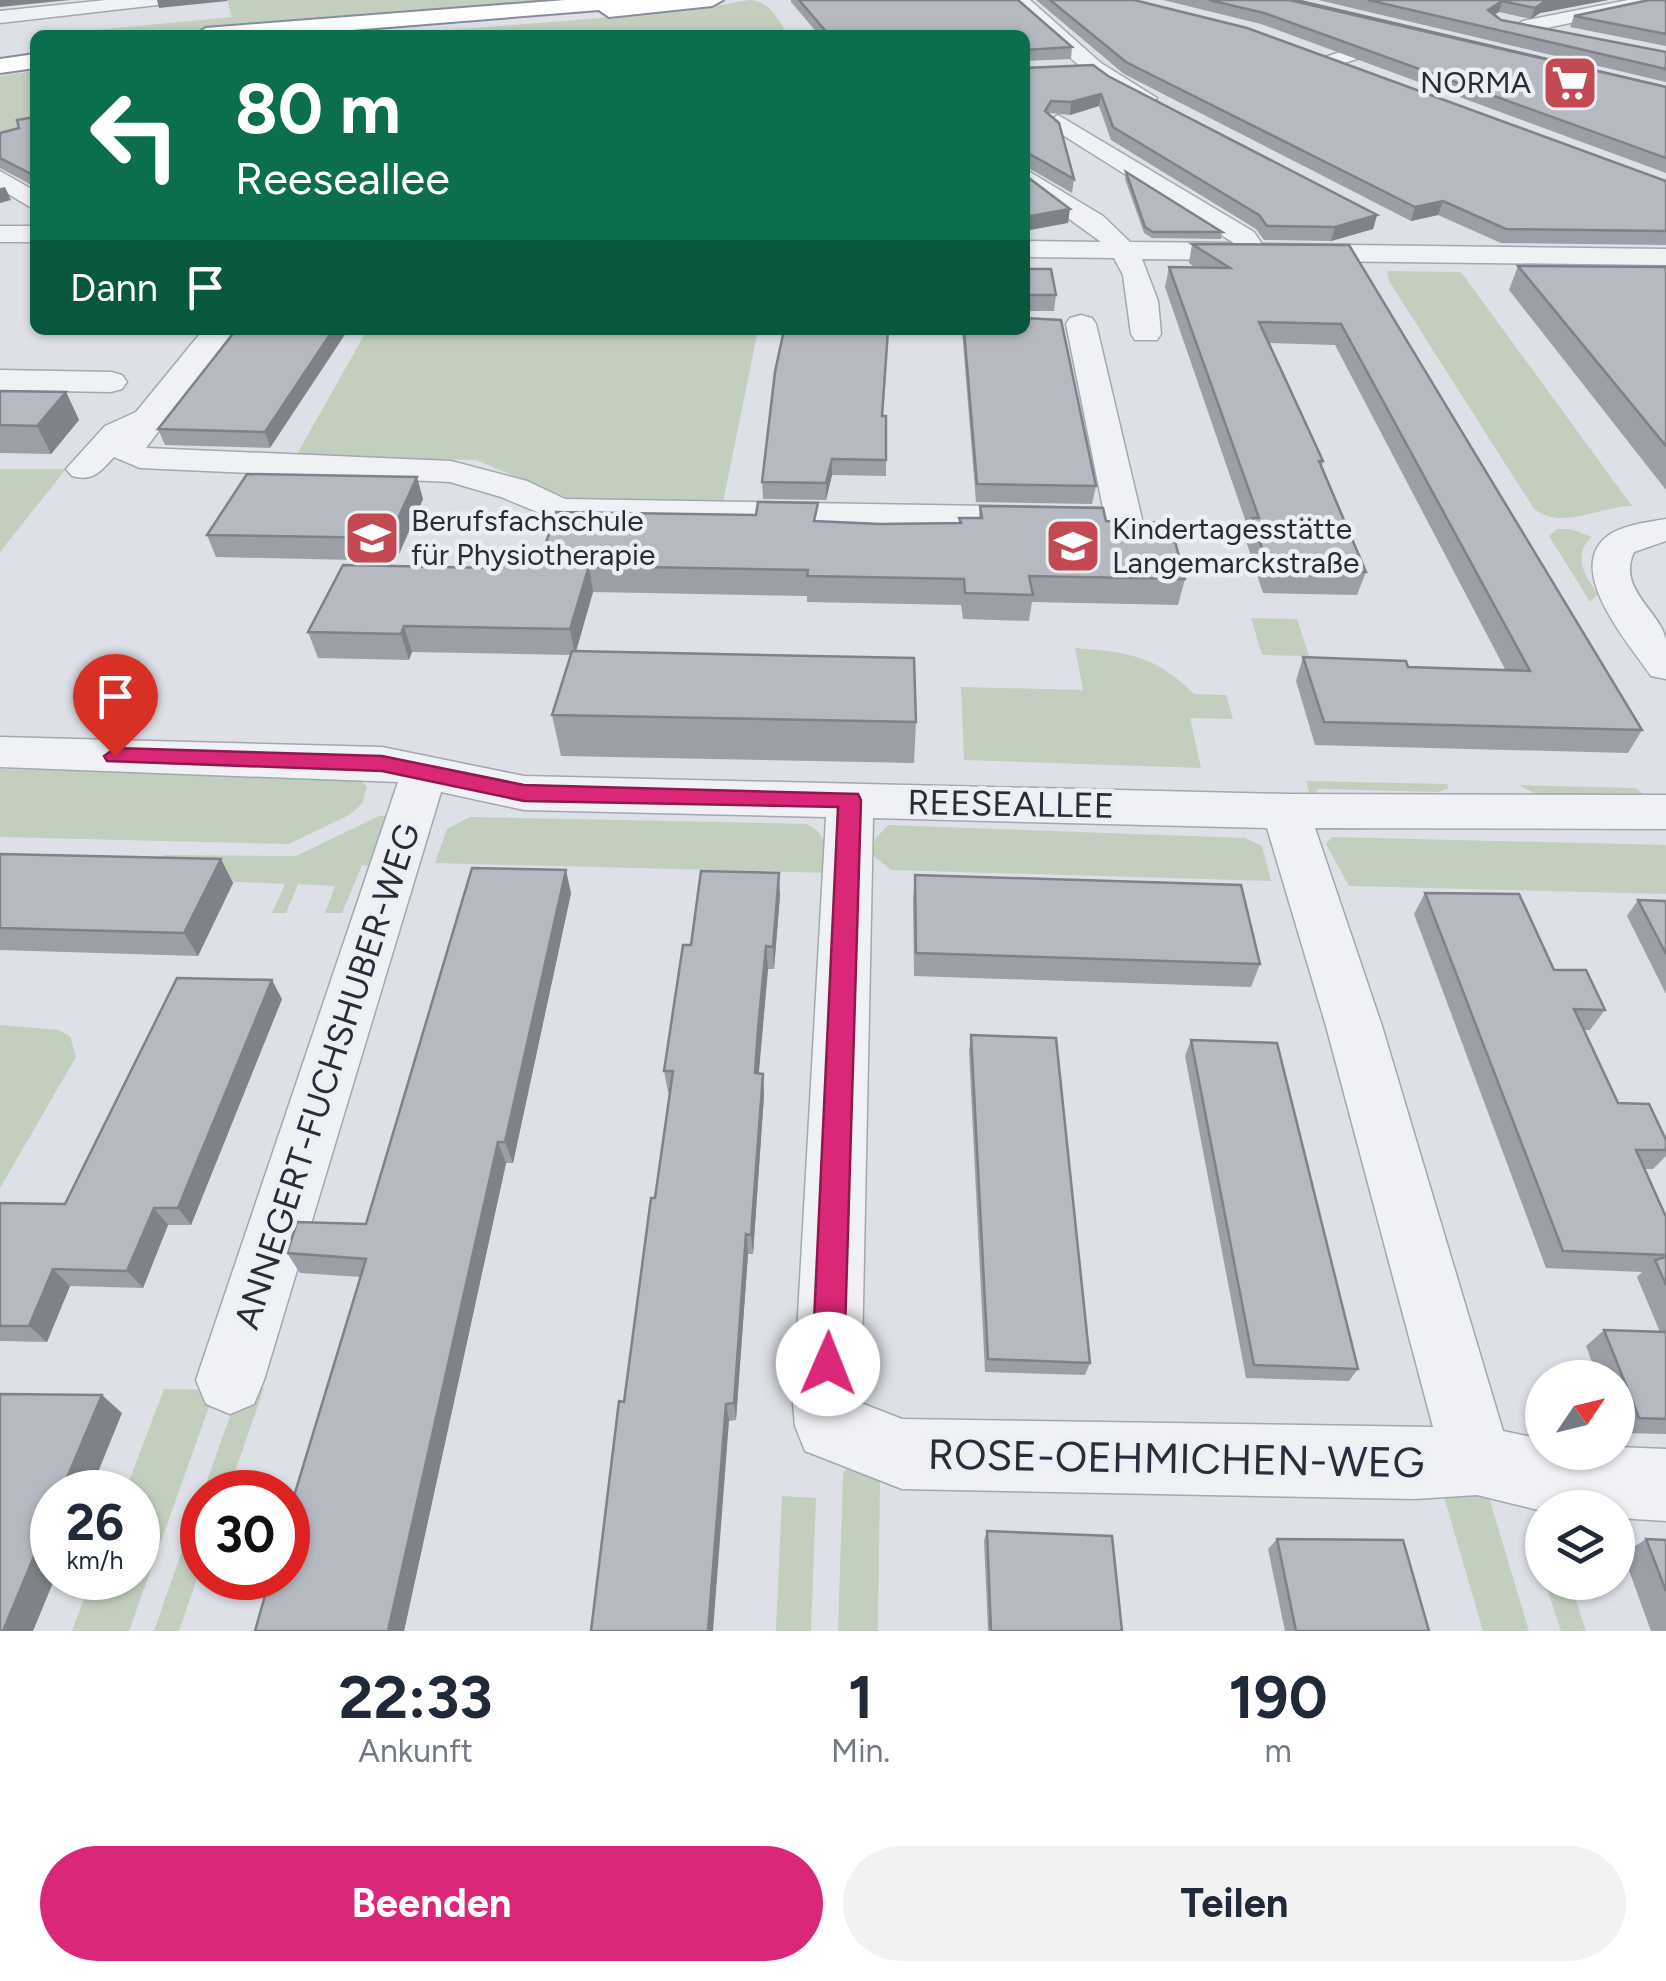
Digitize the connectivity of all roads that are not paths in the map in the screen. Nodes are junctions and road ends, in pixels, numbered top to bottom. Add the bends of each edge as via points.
1 (16, 0) edge
2 (157, 0) edge
3 (644, 0) edge
4 (712, 0) edge
5 (1019, 0) edge
6 (1655, 0) edge
7 (0, 2) edge
8 (75, 4) edge
9 (0, 17) edge
10 (1373, 22) edge
11 (1498, 22) edge
12 (1523, 26) junction
13 (269, 30) edge
14 (356, 30) edge
15 (1578, 37) edge
16 (30, 54) edge
17 (0, 57) edge
18 (30, 62) edge
19 (0, 66) edge
20 (1094, 67) junction
21 (1060, 69) edge
22 (1372, 76) edge
23 (1130, 116) edge
24 (1092, 118) edge
25 (0, 178) edge
26 (1030, 179) edge
27 (30, 199) edge
28 (1403, 230) dead end
29 (0, 234) edge
30 (30, 234) edge
31 (1030, 249) edge
32 (1112, 250) junction
33 (1252, 251) junction
34 (1449, 254) junction
35 (1666, 257) edge
36 (1105, 279) dead end
37 (1044, 324) edge
38 (1081, 324) junction
39 (215, 335) edge
40 (0, 380) edge
41 (111, 382) dead end
42 (148, 419) junction
43 (84, 469) dead end
44 (1666, 530) edge
45 (1666, 666) edge
46 (0, 752) edge
47 (424, 773) junction
48 (850, 800) junction
49 (1286, 811) junction
50 (1666, 812) edge
51 (230, 1380) dead end
52 (1477, 1460) junction
53 (1666, 1485) edge

1 - 7 street
2 - 8 street
3 - 13 highway
4 - 14 highway
5 - 20 street
6 - 12 street
8 - 9 street
10 - 22 street via 1423,35 1324,58
11 - 12 street
12 - 15 street
16 - 17 highway
18 - 19 highway
20 - 21 street
20 - 23 street via 1170,111
24 - 33 street via 1050,122 1244,238
25 - 27 street
26 - 32 street via 1114,236
28 - 34 street
29 - 30 street
31 - 32 street
32 - 33 street
32 - 36 street
32 - 38 street via 1146,301 1132,330
33 - 34 street
34 - 35 street
37 - 38 street
38 - 42 street via 1124,519 559,510 451,472 140,458 127,451
39 - 42 street
40 - 41 street
42 - 43 street via 118,433
44 - 45 street via 1620,544 1610,560 1612,586
46 - 47 street, REESEALLEE via 382,763
47 - 48 street, REESEALLEE via 524,793
47 - 51 street, ANNEGERT-FUCHSHUBER-WEG
48 - 49 street, REESEALLEE
48 - 52 street, ROSE-OEHMICHEN-WEG via 830,1245 830,1426 902,1454
49 - 50 street, REESEALLEE
49 - 52 street, ROSE-OEHMICHEN-WEG
52 - 53 street via 1564,1480

